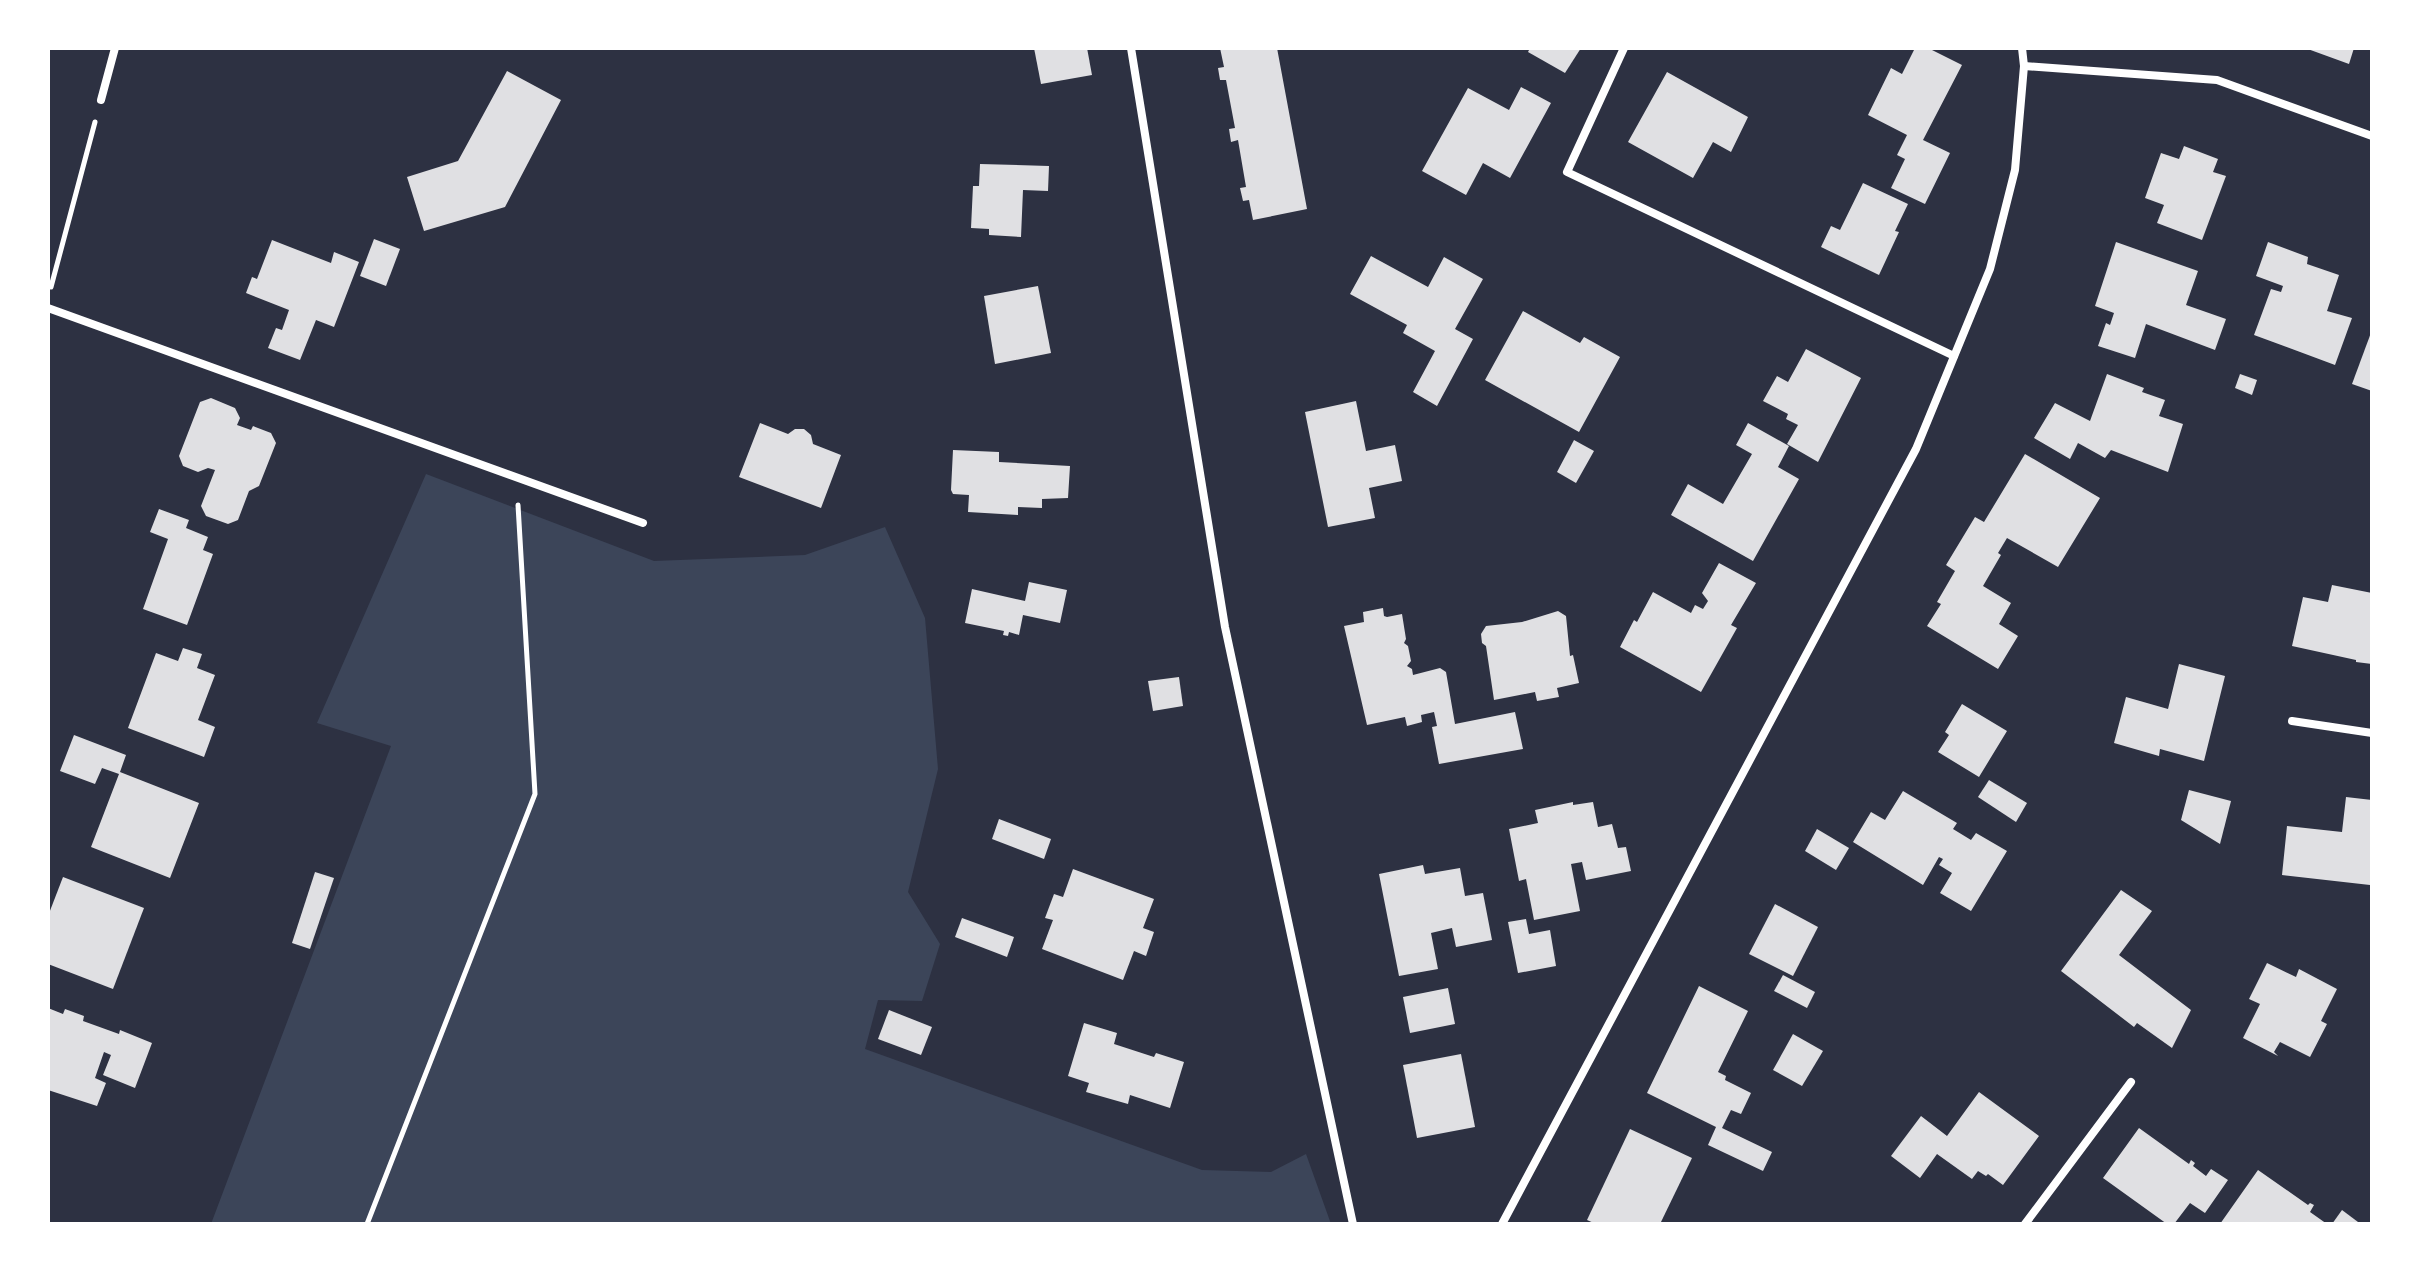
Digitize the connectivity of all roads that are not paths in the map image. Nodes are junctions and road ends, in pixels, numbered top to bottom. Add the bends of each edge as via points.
1 (115, 48) edge
2 (1131, 48) edge
3 (1624, 48) edge
4 (2022, 48) edge
5 (2024, 66) junction
6 (101, 100) road end
7 (2372, 136) edge
8 (48, 308) edge
9 (1954, 356) junction
10 (643, 523) dead end
11 (2292, 721) dead end
12 (2372, 733) edge
13 (2131, 1082) dead end
14 (1353, 1224) edge
15 (1502, 1224) edge
16 (2025, 1224) edge

1 - 6 street
2 - 14 street via 1225,627
3 - 9 street via 1567,172
4 - 5 street
5 - 7 street via 2217,80
5 - 9 street via 2015,170 1990,269
8 - 10 street
9 - 15 street via 1916,449
11 - 12 street
13 - 16 street

